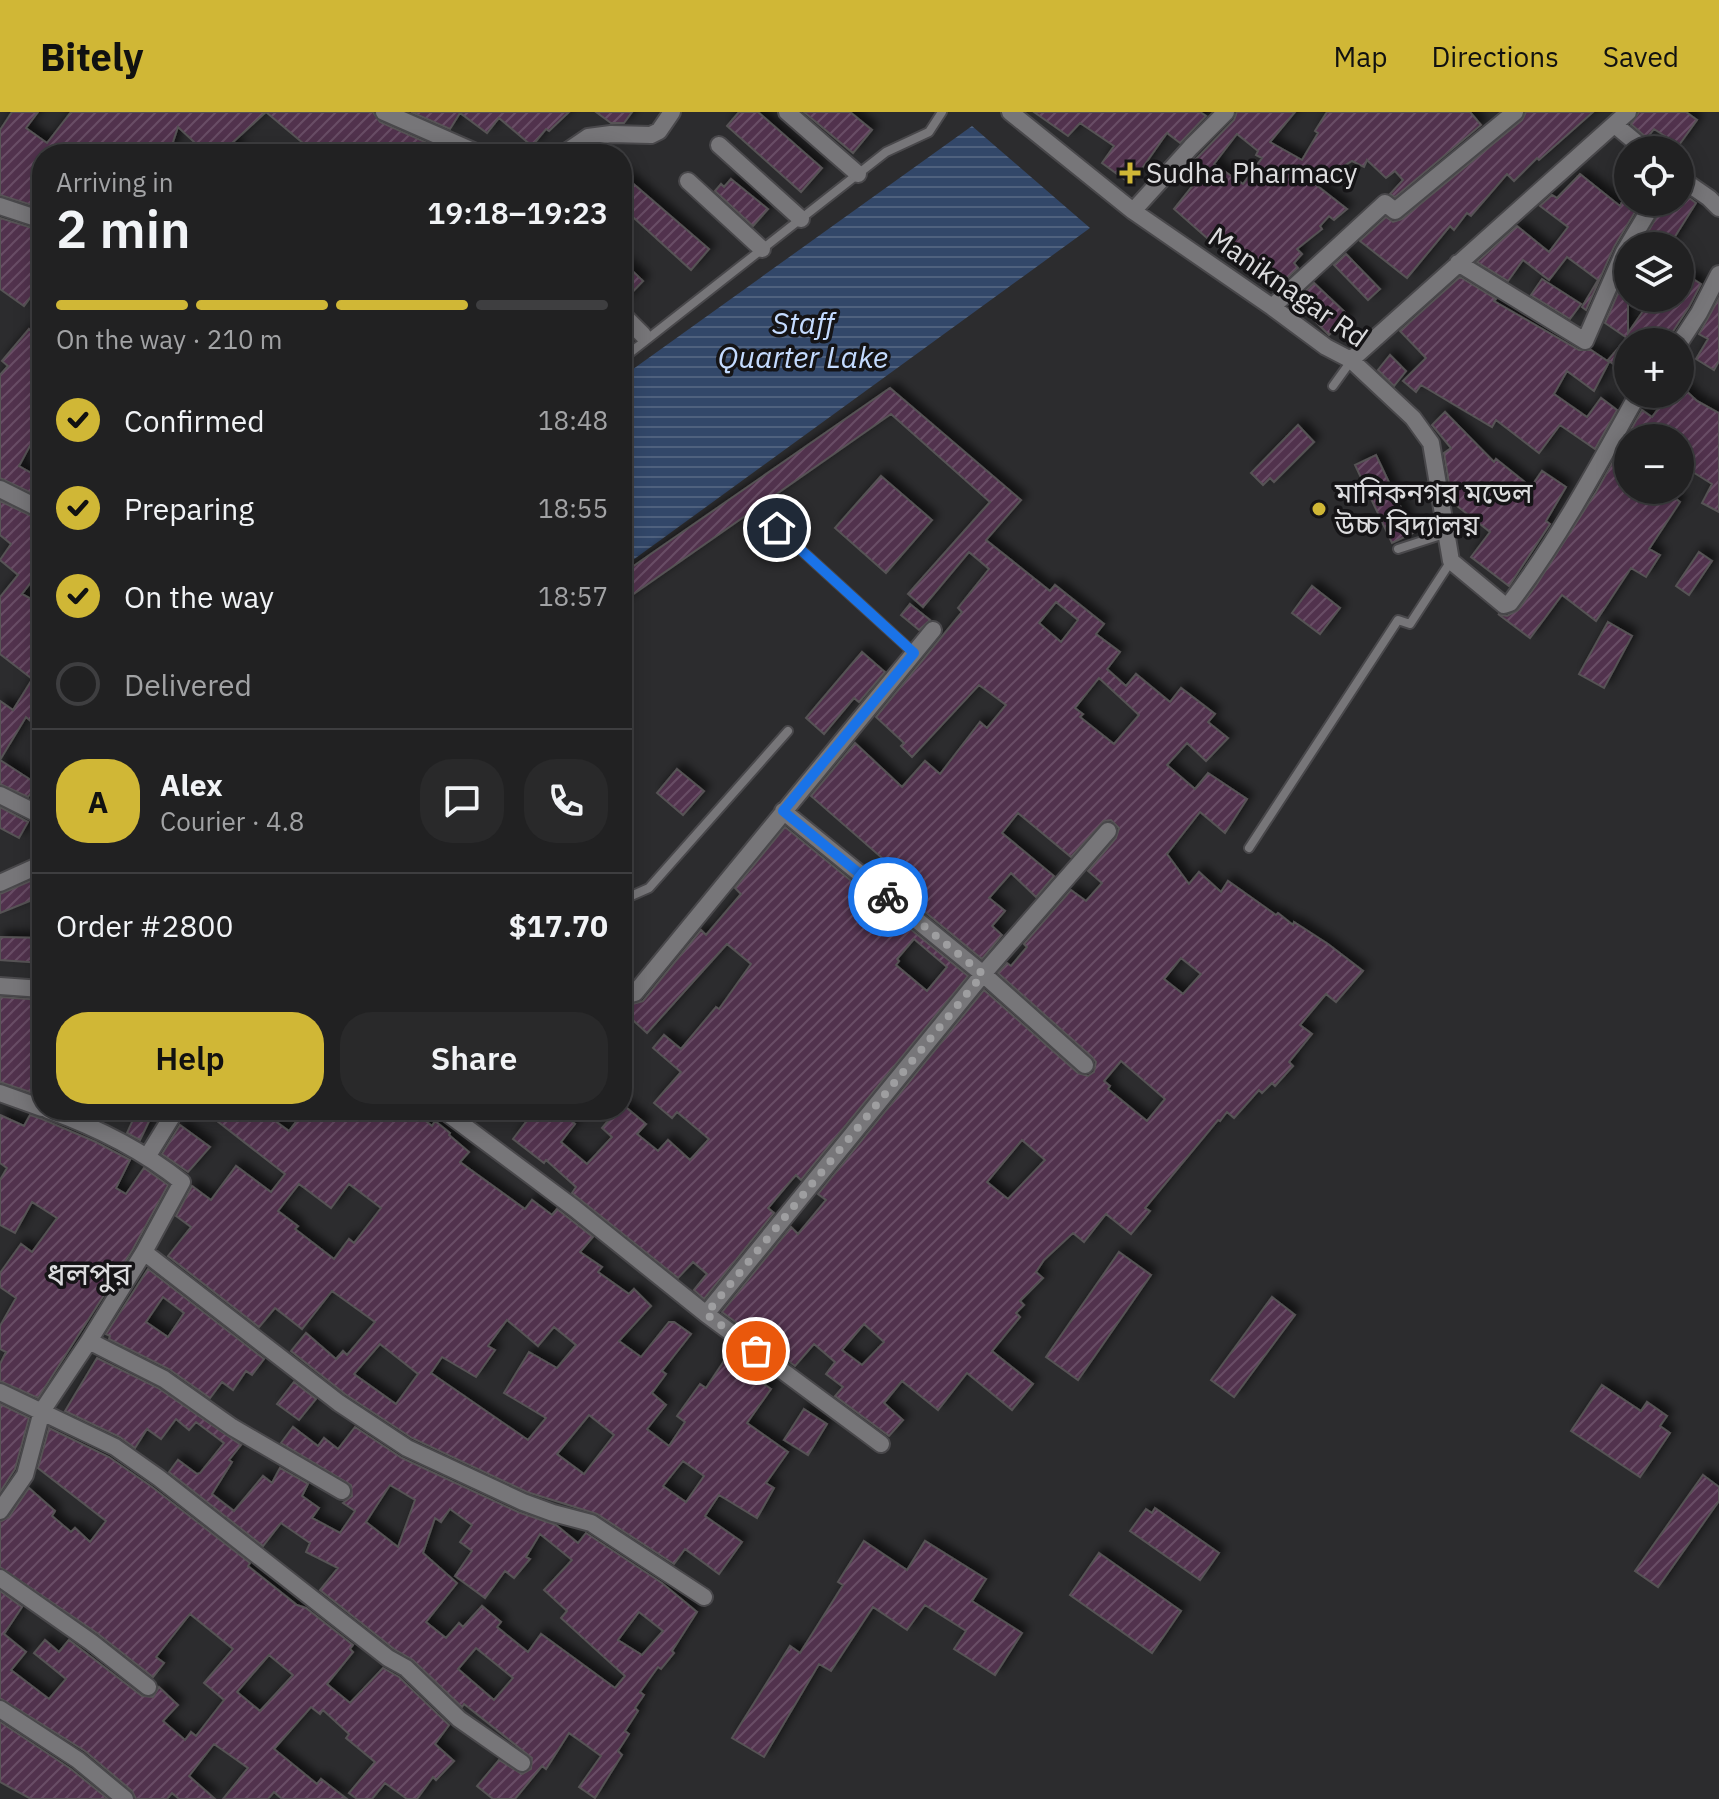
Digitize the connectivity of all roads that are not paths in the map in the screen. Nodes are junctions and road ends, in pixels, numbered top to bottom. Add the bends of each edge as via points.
1 (384, 112) edge
2 (672, 112) edge
3 (787, 112) edge
4 (942, 112) edge
5 (1010, 112) edge
6 (1226, 112) edge
7 (1515, 112) edge
8 (1628, 112) edge
9 (1615, 125) junction
10 (1628, 136) edge
11 (457, 144) edge
12 (578, 144) edge
13 (719, 145) dead end
14 (858, 174) junction
15 (688, 181) dead end
16 (1694, 188) edge
17 (0, 206) edge
18 (1719, 208) edge
19 (1133, 211) junction
20 (1646, 216) edge
21 (32, 217) edge
22 (801, 219) junction
23 (762, 249) junction
24 (1458, 263) junction
25 (1719, 274) edge
26 (1272, 307) junction
27 (632, 324) edge
28 (1689, 328) edge
29 (643, 335) dead end
30 (632, 351) edge
31 (1351, 360) junction
32 (1333, 386) dead end
33 (1630, 408) edge
34 (0, 489) edge
35 (32, 505) edge
36 (777, 528) dead end
37 (1447, 532) junction
38 (1398, 549) dead end
39 (1451, 561) junction
40 (933, 630) dead end
41 (914, 653) junction
42 (788, 731) dead end
43 (0, 795) edge
44 (32, 811) edge
45 (783, 811) junction
46 (1108, 831) dead end
47 (1249, 848) dead end
48 (32, 869) edge
49 (0, 883) edge
50 (632, 896) edge
51 (983, 974) junction
52 (0, 986) edge
53 (32, 988) edge
54 (632, 994) edge
55 (1085, 1065) dead end
56 (0, 1093) edge
57 (32, 1104) edge
58 (77, 1120) edge
59 (170, 1120) edge
60 (456, 1120) edge
61 (147, 1157) junction
62 (144, 1252) junction
63 (706, 1314) junction
64 (89, 1341) junction
65 (0, 1392) edge
66 (42, 1411) junction
67 (881, 1444) dead end
68 (342, 1491) dead end
69 (0, 1511) edge
70 (0, 1578) edge
71 (704, 1597) dead end
72 (148, 1687) dead end
73 (0, 1709) edge
74 (522, 1763) dead end
75 (125, 1799) edge

1 - 11 street
2 - 12 street via 651,135 611,134
3 - 14 street
4 - 14 lane via 929,132 886,152
5 - 19 street, Maniknagar Rd
6 - 19 street
7 - 26 street via 1395,211 1385,203
8 - 9 street
9 - 10 street
9 - 24 street
13 - 22 street
14 - 22 lane
15 - 23 street
16 - 18 street
17 - 21 street
19 - 26 street, Maniknagar Rd
20 - 24 street via 1585,341
22 - 23 lane
23 - 30 lane
24 - 31 street
25 - 28 street
26 - 31 street, Maniknagar Rd
27 - 29 street
31 - 32 lane
31 - 37 street, Maniknagar Rd via 1413,418 1431,443
33 - 39 street via 1579,501 1510,603 1504,605
34 - 35 street
36 - 41 lane
37 - 38 lane
37 - 39 street, Maniknagar Rd
39 - 47 lane via 1410,624 1398,620
40 - 41 street
41 - 45 street
42 - 50 lane via 649,888
43 - 44 street
45 - 51 street
45 - 54 street
46 - 51 street
48 - 49 street
51 - 55 street
51 - 63 street
52 - 53 street
56 - 57 street
58 - 61 street
59 - 61 street
60 - 63 street
61 - 62 street via 182,1182
62 - 64 street
62 - 71 street via 339,1403 407,1448 523,1502 591,1523
63 - 67 street
64 - 66 street
64 - 68 street via 164,1379 232,1427
65 - 66 street
66 - 69 street via 25,1475
66 - 74 street via 115,1447 159,1478 406,1668 459,1719
70 - 72 street
73 - 75 street via 78,1760

